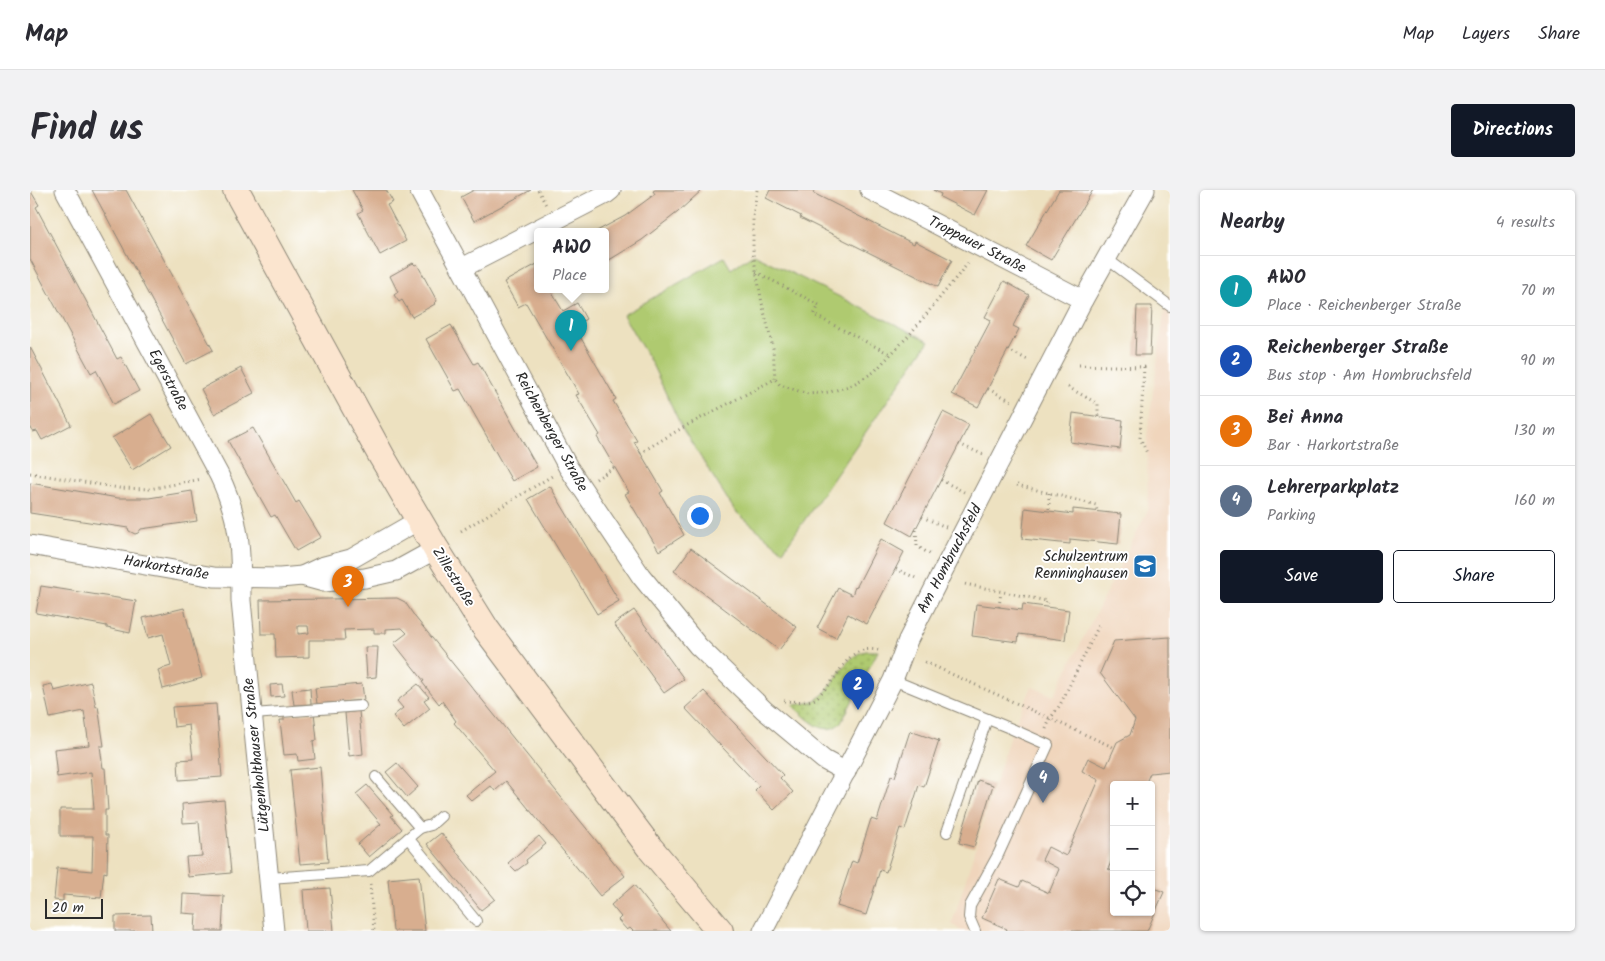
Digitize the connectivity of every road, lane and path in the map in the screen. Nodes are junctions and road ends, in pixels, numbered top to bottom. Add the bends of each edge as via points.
1 (65, 190) edge
2 (236, 190) edge
3 (419, 190) edge
4 (611, 190) edge
5 (757, 190) edge
6 (870, 190) edge
7 (1145, 190) edge
8 (540, 228) edge
9 (534, 231) edge
10 (1107, 260) junction
11 (970, 261) dead end
12 (462, 268) junction
13 (756, 272) junction
14 (1083, 300) junction
15 (1170, 306) edge
16 (1008, 350) dead end
17 (890, 354) junction
18 (1033, 362) dead end
19 (1079, 366) dead end
20 (775, 379) junction
21 (1068, 387) dead end
22 (988, 389) dead end
23 (1013, 401) dead end
24 (1098, 417) dead end
25 (959, 444) dead end
26 (640, 453) dead end
27 (1147, 453) dead end
28 (984, 455) dead end
29 (615, 467) dead end
30 (30, 473) edge
31 (557, 473) dead end
32 (207, 478) dead end
33 (940, 480) dead end
34 (590, 483) dead end
35 (1017, 485) dead end
36 (964, 492) dead end
37 (1049, 493) junction
38 (1049, 511) dead end
39 (1097, 511) dead end
40 (922, 517) dead end
41 (419, 520) junction
42 (946, 528) dead end
43 (916, 530) dead end
44 (460, 531) dead end
45 (30, 545) edge
46 (436, 549) junction
47 (931, 555) dead end
48 (896, 569) dead end
49 (302, 576) junction
50 (241, 578) junction
51 (919, 579) dead end
52 (965, 584) dead end
53 (1001, 592) junction
54 (999, 607) dead end
55 (1046, 607) dead end
56 (1099, 625) dead end
57 (882, 650) dead end
58 (925, 662) dead end
59 (893, 680) junction
60 (783, 702) dead end
61 (361, 706) dead end
62 (252, 714) junction
63 (1050, 719) junction
64 (987, 720) junction
65 (1115, 748) dead end
66 (846, 772) junction
67 (376, 778) dead end
68 (441, 816) dead end
69 (420, 828) junction
70 (947, 832) dead end
71 (408, 838) junction
72 (369, 871) junction
73 (269, 878) junction
74 (476, 922) dead end
75 (274, 931) edge
76 (374, 931) edge
77 (720, 931) edge
78 (763, 931) edge
79 (974, 931) edge

1 - 50 street, Egerstraße via 228,494 238,529
2 - 41 main road, Zillestraße
3 - 12 street, Reichenberger Straße
4 - 8 street
5 - 13 path via 753,216
6 - 14 street, Troppauer Straße
7 - 10 street, Am Hombruchsfeld
9 - 12 street
10 - 14 street, Am Hombruchsfeld
10 - 15 lane
11 - 17 path
12 - 66 street, Reichenberger Straße via 568,467 641,576 698,646 764,710 824,760
13 - 17 path via 819,305 814,315
13 - 20 path via 773,348
14 - 59 street, Am Hombruchsfeld via 908,640
16 - 18 path
17 - 20 path via 874,372 852,385 830,392 808,394 780,385
19 - 27 path via 1144,367 1140,438
20 - 26 path
21 - 24 path via 1098,404
22 - 23 path
25 - 28 path
29 - 34 path
30 - 32 path via 119,488 148,489
31 - 44 path
33 - 36 path
35 - 37 path
37 - 38 path
37 - 39 path via 1096,505
40 - 42 path
41 - 46 main road, Zillestraße
41 - 49 street, Harkortstraße via 351,559
43 - 47 path via 917,546
45 - 50 street, Harkortstraße via 214,577
46 - 49 street, Harkortstraße via 396,571 365,578 324,582
46 - 77 main road, Zillestraße via 486,629 596,778
48 - 51 path
49 - 50 street, Harkortstraße
50 - 62 street, Lütgenholthauser Straße
52 - 53 path
53 - 54 path
53 - 55 path via 1047,601
56 - 63 path
57 - 60 path via 858,650 815,698
58 - 63 path
59 - 64 lane
59 - 66 street, Am Hombruchsfeld
61 - 62 lane
62 - 73 street, Lütgenholthauser Straße
63 - 65 path
64 - 70 lane
64 - 79 lane via 1048,745 998,855 970,906 969,917
66 - 78 street, Am Hombruchsfeld
67 - 69 lane
68 - 69 lane via 431,825
69 - 71 lane
71 - 72 lane
71 - 74 lane
72 - 73 lane
72 - 76 path
73 - 75 street, Lütgenholthauser Straße

